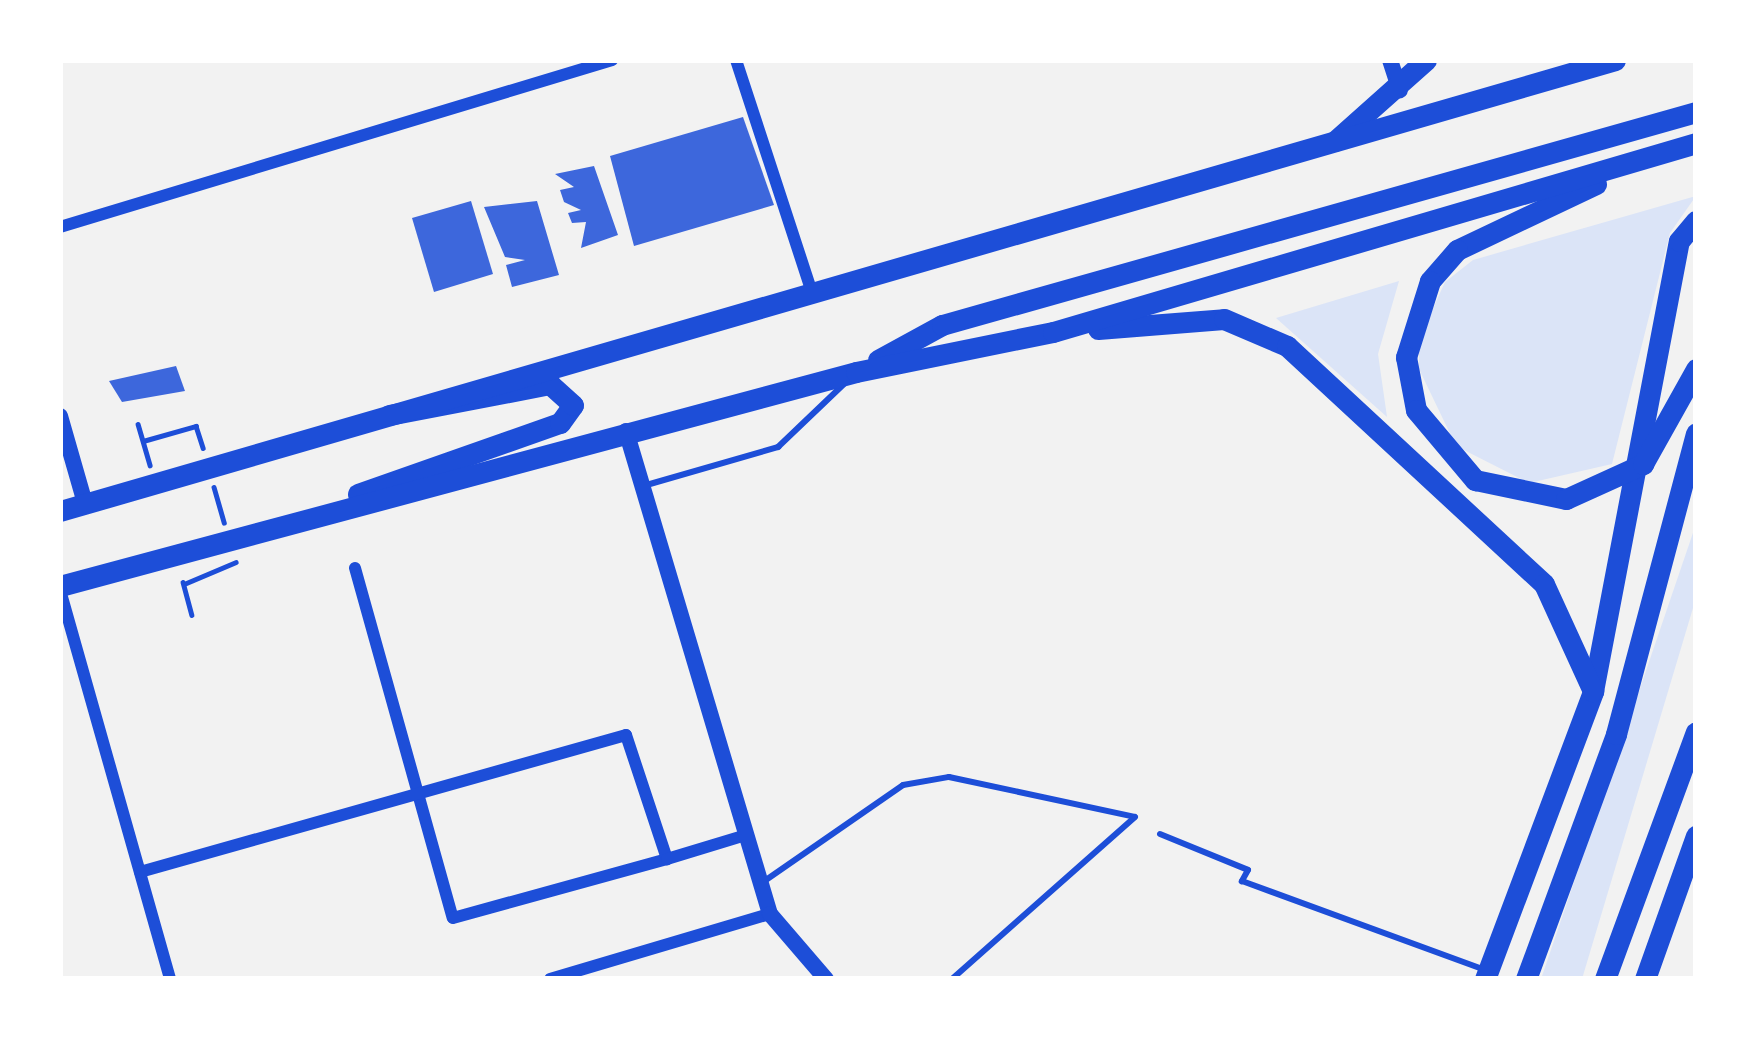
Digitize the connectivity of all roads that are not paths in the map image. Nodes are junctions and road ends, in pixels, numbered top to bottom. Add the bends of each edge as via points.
1 (612, 60) edge
2 (736, 60) edge
3 (1390, 60) edge
4 (1426, 60) edge
5 (1615, 60) edge
6 (1400, 90) junction
7 (1696, 112) edge
8 (1696, 143) edge
9 (1673, 149) junction
10 (1320, 152) junction
11 (1696, 221) edge
12 (60, 226) edge
13 (812, 293) junction
14 (1053, 332) junction
15 (1696, 369) edge
16 (856, 372) junction
17 (371, 414) junction
18 (60, 416) edge
19 (626, 431) junction
20 (1696, 433) edge
21 (643, 486) junction
22 (85, 503) junction
23 (60, 511) edge
24 (317, 515) junction
25 (355, 568) dead end
26 (60, 588) edge
27 (1593, 691) junction
28 (1693, 743) edge
29 (418, 792) junction
30 (1160, 834) dead end
31 (746, 836) junction
32 (1696, 836) edge
33 (667, 859) junction
34 (140, 872) junction
35 (760, 884) junction
36 (770, 914) junction
37 (1487, 975) edge
38 (170, 979) edge
39 (550, 979) edge
40 (826, 979) edge
41 (952, 979) edge
42 (1526, 979) edge
43 (1605, 979) edge
44 (1645, 979) edge

1 - 12 street
2 - 13 street
3 - 6 street
4 - 6 main road
5 - 10 main road
6 - 10 main road
7 - 16 main road via 942,325
8 - 9 main road
9 - 14 main road
9 - 15 main road via 1494,230 1430,281 1406,357 1416,410 1474,480 1522,498 1606,488 1672,427
10 - 13 main road
11 - 27 main road via 1679,241
13 - 17 main road
14 - 16 main road
14 - 27 main road via 1192,316 1287,346 1544,584
16 - 19 main road
16 - 21 lane via 778,446
17 - 22 main road
17 - 24 main road via 420,417 550,384 573,405 560,423 409,469
18 - 22 street
19 - 21 street
19 - 24 main road
20 - 42 main road via 1616,734
21 - 31 street
22 - 23 main road
24 - 26 main road
25 - 29 street
26 - 34 street
27 - 37 main road
28 - 43 main road
29 - 33 street via 626,736
29 - 33 street via 453,918
29 - 34 street
30 - 37 lane via 1248,869 1242,881
31 - 33 street
31 - 35 street
32 - 44 main road
34 - 38 street
35 - 36 street
35 - 41 lane via 904,785 949,777 1135,817
36 - 39 street
36 - 40 street

